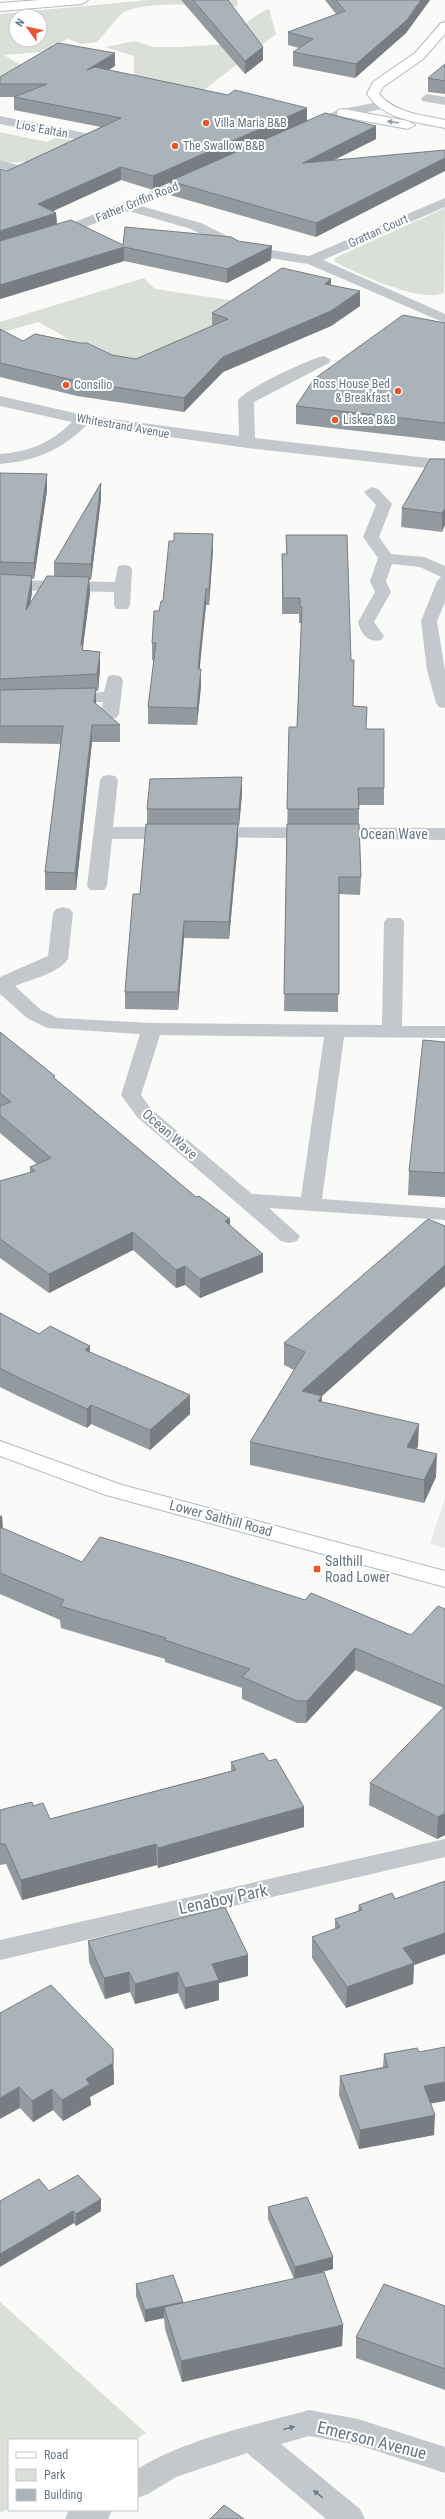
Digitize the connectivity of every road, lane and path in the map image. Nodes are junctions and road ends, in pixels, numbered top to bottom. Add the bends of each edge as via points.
1 (82, 0) edge
2 (0, 7) edge
3 (445, 26) edge
4 (427, 98) dead end
5 (445, 101) edge
6 (383, 105) junction
7 (343, 113) junction
8 (0, 120) edge
9 (444, 126) edge
10 (298, 131) edge
11 (85, 137) edge
12 (0, 164) edge
13 (16, 169) edge
14 (208, 172) edge
15 (445, 202) edge
16 (126, 206) junction
17 (0, 250) edge
18 (311, 260) junction
19 (442, 315) edge
20 (324, 360) dead end
21 (0, 401) edge
22 (83, 420) junction
23 (247, 443) junction
24 (0, 459) edge
25 (445, 465) edge
26 (372, 492) dead end
27 (386, 558) junction
28 (124, 570) dead end
29 (445, 573) edge
30 (445, 582) edge
31 (0, 585) edge
32 (123, 587) junction
33 (122, 605) dead end
34 (375, 636) dead end
35 (440, 670) edge
36 (114, 680) dead end
37 (52, 699) edge
38 (445, 703) edge
39 (108, 780) dead end
40 (103, 833) junction
41 (445, 834) edge
42 (97, 886) dead end
43 (63, 913) dead end
44 (394, 922) dead end
45 (0, 984) edge
46 (152, 1029) junction
47 (335, 1030) junction
48 (392, 1032) junction
49 (445, 1032) edge
50 (246, 1200) junction
51 (311, 1204) junction
52 (445, 1214) edge
53 (289, 1236) dead end
54 (0, 1448) edge
55 (445, 1579) edge
56 (445, 1848) edge
57 (0, 1950) edge
58 (251, 2438) junction
59 (445, 2460) edge
60 (138, 2484) edge
61 (94, 2511) edge
62 (81, 2519) edge
63 (349, 2519) edge

1 - 2 main road
3 - 6 main road via 419,56 374,90 376,100
4 - 5 street
6 - 7 street
6 - 9 main road
9 -> 7 main road
7 - 10 street
8 - 11 street, Lios Ealtán
12 - 13 street
14 - 16 street, Father Griffin Road
15 - 18 street, Grattan Court
16 - 17 street, Father Griffin Road via 34,242
16 - 18 street, Grattan Court via 196,226 243,250
18 - 19 street, Grattan Court
20 - 23 street via 257,392 246,400
21 - 22 street, Whitestrand Avenue
22 - 23 street, Whitestrand Avenue via 152,432
22 - 24 street via 66,438 41,452 26,457
23 - 25 street, Whitestrand Avenue
26 - 27 street via 384,504 371,537
27 - 29 street via 424,562
27 - 34 street via 378,581 383,592 366,622 368,629
28 - 32 street
30 - 35 street via 429,621
31 - 32 street
32 - 33 street
35 - 38 street
36 - 37 street via 111,706
39 - 40 street
40 - 41 street, Ocean Wave
40 - 42 street
43 - 45 street via 58,959
44 - 48 street
45 - 46 street via 34,1014 54,1024
46 - 47 street
46 - 50 street, Ocean Wave via 131,1095 144,1113
47 - 48 street
47 - 51 street
48 - 49 street
50 - 51 street
50 - 53 street, Ocean Wave
51 - 52 street
54 - 55 main road, Lower Salthill Road via 114,1490
56 - 57 street, Lenaboy Park
58 -> 59 street, Emerson Avenue via 309,2423 358,2432
58 - 60 street, Emerson Avenue via 165,2468
63 -> 58 street
61 - 62 street

